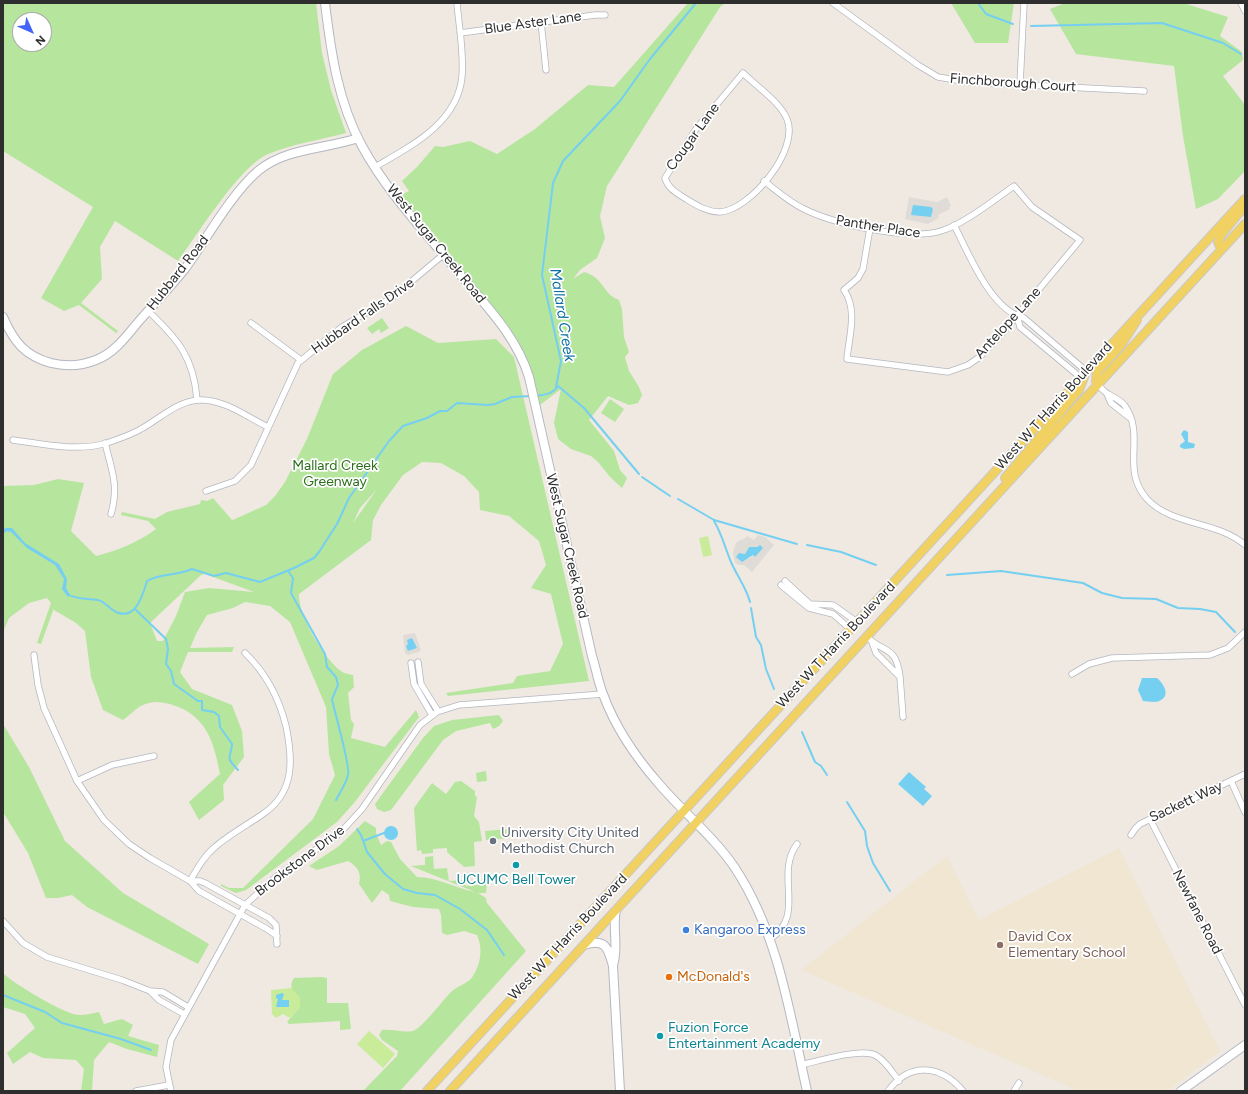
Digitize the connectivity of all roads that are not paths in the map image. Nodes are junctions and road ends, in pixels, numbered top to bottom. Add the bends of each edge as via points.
1 (325, 3) edge
2 (456, 3) edge
3 (833, 3) edge
4 (1024, 3) edge
5 (1241, 3) edge
6 (1245, 11) edge
7 (605, 15) dead end
8 (541, 22) junction
9 (460, 33) junction
10 (546, 70) dead end
11 (1020, 84) junction
12 (1144, 91) dead end
13 (358, 138) junction
14 (375, 167) junction
15 (764, 181) junction
16 (1245, 199) edge
17 (1245, 206) edge
18 (1245, 224) edge
19 (954, 225) junction
20 (870, 228) junction
21 (1080, 240) joint
22 (1221, 249) junction
23 (444, 254) junction
24 (1144, 308) junction
25 (148, 312) junction
26 (1017, 316) junction
27 (3, 317) edge
28 (251, 323) dead end
29 (301, 360) junction
30 (1083, 374) junction
31 (1097, 384) junction
32 (198, 400) junction
33 (268, 427) junction
34 (13, 440) dead end
35 (105, 444) junction
36 (206, 491) dead end
37 (988, 504) junction
38 (110, 514) dead end
39 (1245, 545) edge
40 (857, 622) junction
41 (850, 629) junction
42 (1245, 632) edge
43 (869, 640) junction
44 (245, 653) dead end
45 (34, 655) dead end
46 (418, 662) dead end
47 (411, 663) dead end
48 (1072, 674) dead end
49 (900, 677) junction
50 (603, 694) junction
51 (435, 713) junction
52 (903, 717) dead end
53 (154, 756) dead end
54 (1245, 774) edge
55 (77, 781) junction
56 (1231, 781) junction
57 (684, 810) junction
58 (1245, 812) edge
59 (1150, 819) junction
60 (696, 823) junction
61 (1131, 835) dead end
62 (797, 844) dead end
63 (190, 881) junction
64 (245, 905) junction
65 (616, 910) junction
66 (239, 913) junction
67 (3, 921) edge
68 (277, 936) junction
69 (770, 939) junction
70 (277, 944) dead end
71 (584, 945) junction
72 (613, 966) junction
73 (150, 991) junction
74 (1245, 1005) edge
75 (188, 1007) junction
76 (184, 1014) junction
77 (1245, 1045) edge
78 (801, 1065) junction
79 (899, 1081) junction
80 (1019, 1083) dead end
81 (170, 1088) edge
82 (136, 1091) edge
83 (427, 1091) edge
84 (450, 1091) edge
85 (620, 1091) edge
86 (807, 1091) edge
87 (888, 1091) edge
88 (963, 1091) edge
89 (1014, 1091) edge
90 (1181, 1091) edge

1 - 13 main road, West Sugar Creek Road via 336,77
2 - 9 street
3 - 11 street, Finchborough Court via 938,77 968,82
4 - 11 street
5 - 6 street
7 - 8 street, Blue Aster Lane
8 - 9 street, Blue Aster Lane
8 - 10 street
9 - 14 street via 462,76 452,109 438,126
11 - 12 street, Finchborough Court
13 - 14 main road, West Sugar Creek Road
13 - 25 main road, Hubbard Road via 281,158 260,170 248,181 183,270
14 - 23 main road, West Sugar Creek Road
15 - 15 street, Cougar Lane via 740,206 731,210 712,212 669,188 665,178 696,129 743,73 776,103 789,124 790,138 787,147
15 - 20 street, Panther Place via 789,201 808,211 830,220
16 - 24 main road, West W T Harris Boulevard
17 - 22 main road via 1221,235 1218,242
18 - 22 main road, West W T Harris Boulevard
19 - 20 street, Panther Place via 921,235
19 - 21 street, Panther Place via 1014,186 1032,207
19 - 26 street via 984,284
20 - 26 street, Antelope Lane via 862,269 858,278 844,290 850,301 852,315 847,359 948,372 968,365 981,356
21 - 26 street, Antelope Lane
22 - 31 main road, West W T Harris Boulevard
23 - 29 street, Hubbard Falls Drive via 393,297 342,327
23 - 50 main road, West Sugar Creek Road via 510,335 529,377
24 - 30 main road, West W T Harris Boulevard
24 - 31 main road via 1121,345 1097,372
25 - 27 main road, Hubbard Road via 106,355 74,366 51,363 28,354 19,345
25 - 32 street via 174,336 186,353 194,375
26 - 30 street via 1024,318
26 - 30 street via 1020,326
28 - 29 street
29 - 33 street, Hubbard Falls Drive via 292,372
30 - 37 main road via 1079,390 1007,475
30 - 40 main road, West W T Harris Boulevard
31 - 37 main road, West W T Harris Boulevard
31 - 39 street via 1124,405 1130,418 1135,439 1132,466 1146,498 1163,511 1230,536
32 - 33 street via 213,401 226,406
32 - 35 street via 174,407 140,430
33 - 36 street, Hubbard Falls Drive via 251,466 242,476
34 - 35 street via 62,447
35 - 38 street via 116,488
37 - 43 main road, West W T Harris Boulevard
40 - 41 main road, West W T Harris Boulevard
40 - 41 street via 833,605 810,604 783,583 809,608 834,614
41 - 57 main road, West W T Harris Boulevard
42 - 48 street via 1228,648 1210,655 1112,658 1089,664
43 - 49 street via 876,653
43 - 49 street via 884,647 895,659
43 - 60 main road, West W T Harris Boulevard
44 - 63 street via 268,679 282,712 291,748 289,778 270,808 214,848
45 - 55 street via 44,708
46 - 51 street via 421,684
47 - 51 street via 414,684
49 - 52 street
50 - 51 street, Brookstone Drive via 459,705
50 - 57 main road, West Sugar Creek Road via 632,748 657,781
51 - 64 street, Brookstone Drive via 417,729 351,822 332,839 270,881
53 - 55 street via 112,765
54 - 56 street, Sackett Way
55 - 63 street via 104,820 125,841
56 - 58 street
56 - 59 street, Sackett Way
57 - 60 main road, West Sugar Creek Road
57 - 83 main road, West W T Harris Boulevard
59 - 61 street, Sackett Way via 1135,829
59 - 74 street, Newfane Road
60 - 65 main road, West W T Harris Boulevard
60 - 69 main road, West Sugar Creek Road via 734,866 755,903
62 - 69 street via 791,853 787,875 791,903 789,911 781,930
63 - 64 street via 205,883
63 - 66 street via 199,891
64 - 66 street, Brookstone Drive
64 - 68 street via 273,921
65 - 71 main road, West W T Harris Boulevard
65 - 72 main road via 616,955
66 - 68 street
66 - 75 street, Brookstone Drive
67 - 73 street via 23,943 47,957
68 - 70 street
69 - 78 main road, West Sugar Creek Road via 779,966
71 - 72 main road via 595,942 605,946
71 - 84 main road, West W T Harris Boulevard
72 - 85 main road
73 - 75 street via 163,992
73 - 76 street via 159,1000
75 - 76 street, Brookstone Drive
76 - 81 street, Brookstone Drive via 171,1040 167,1056 166,1067
77 - 90 main road
78 - 79 street via 853,1054 870,1054 880,1059
78 - 86 main road, West Sugar Creek Road
79 - 87 street
79 - 88 street via 917,1071 934,1070 951,1078
80 - 89 street
81 - 82 street

